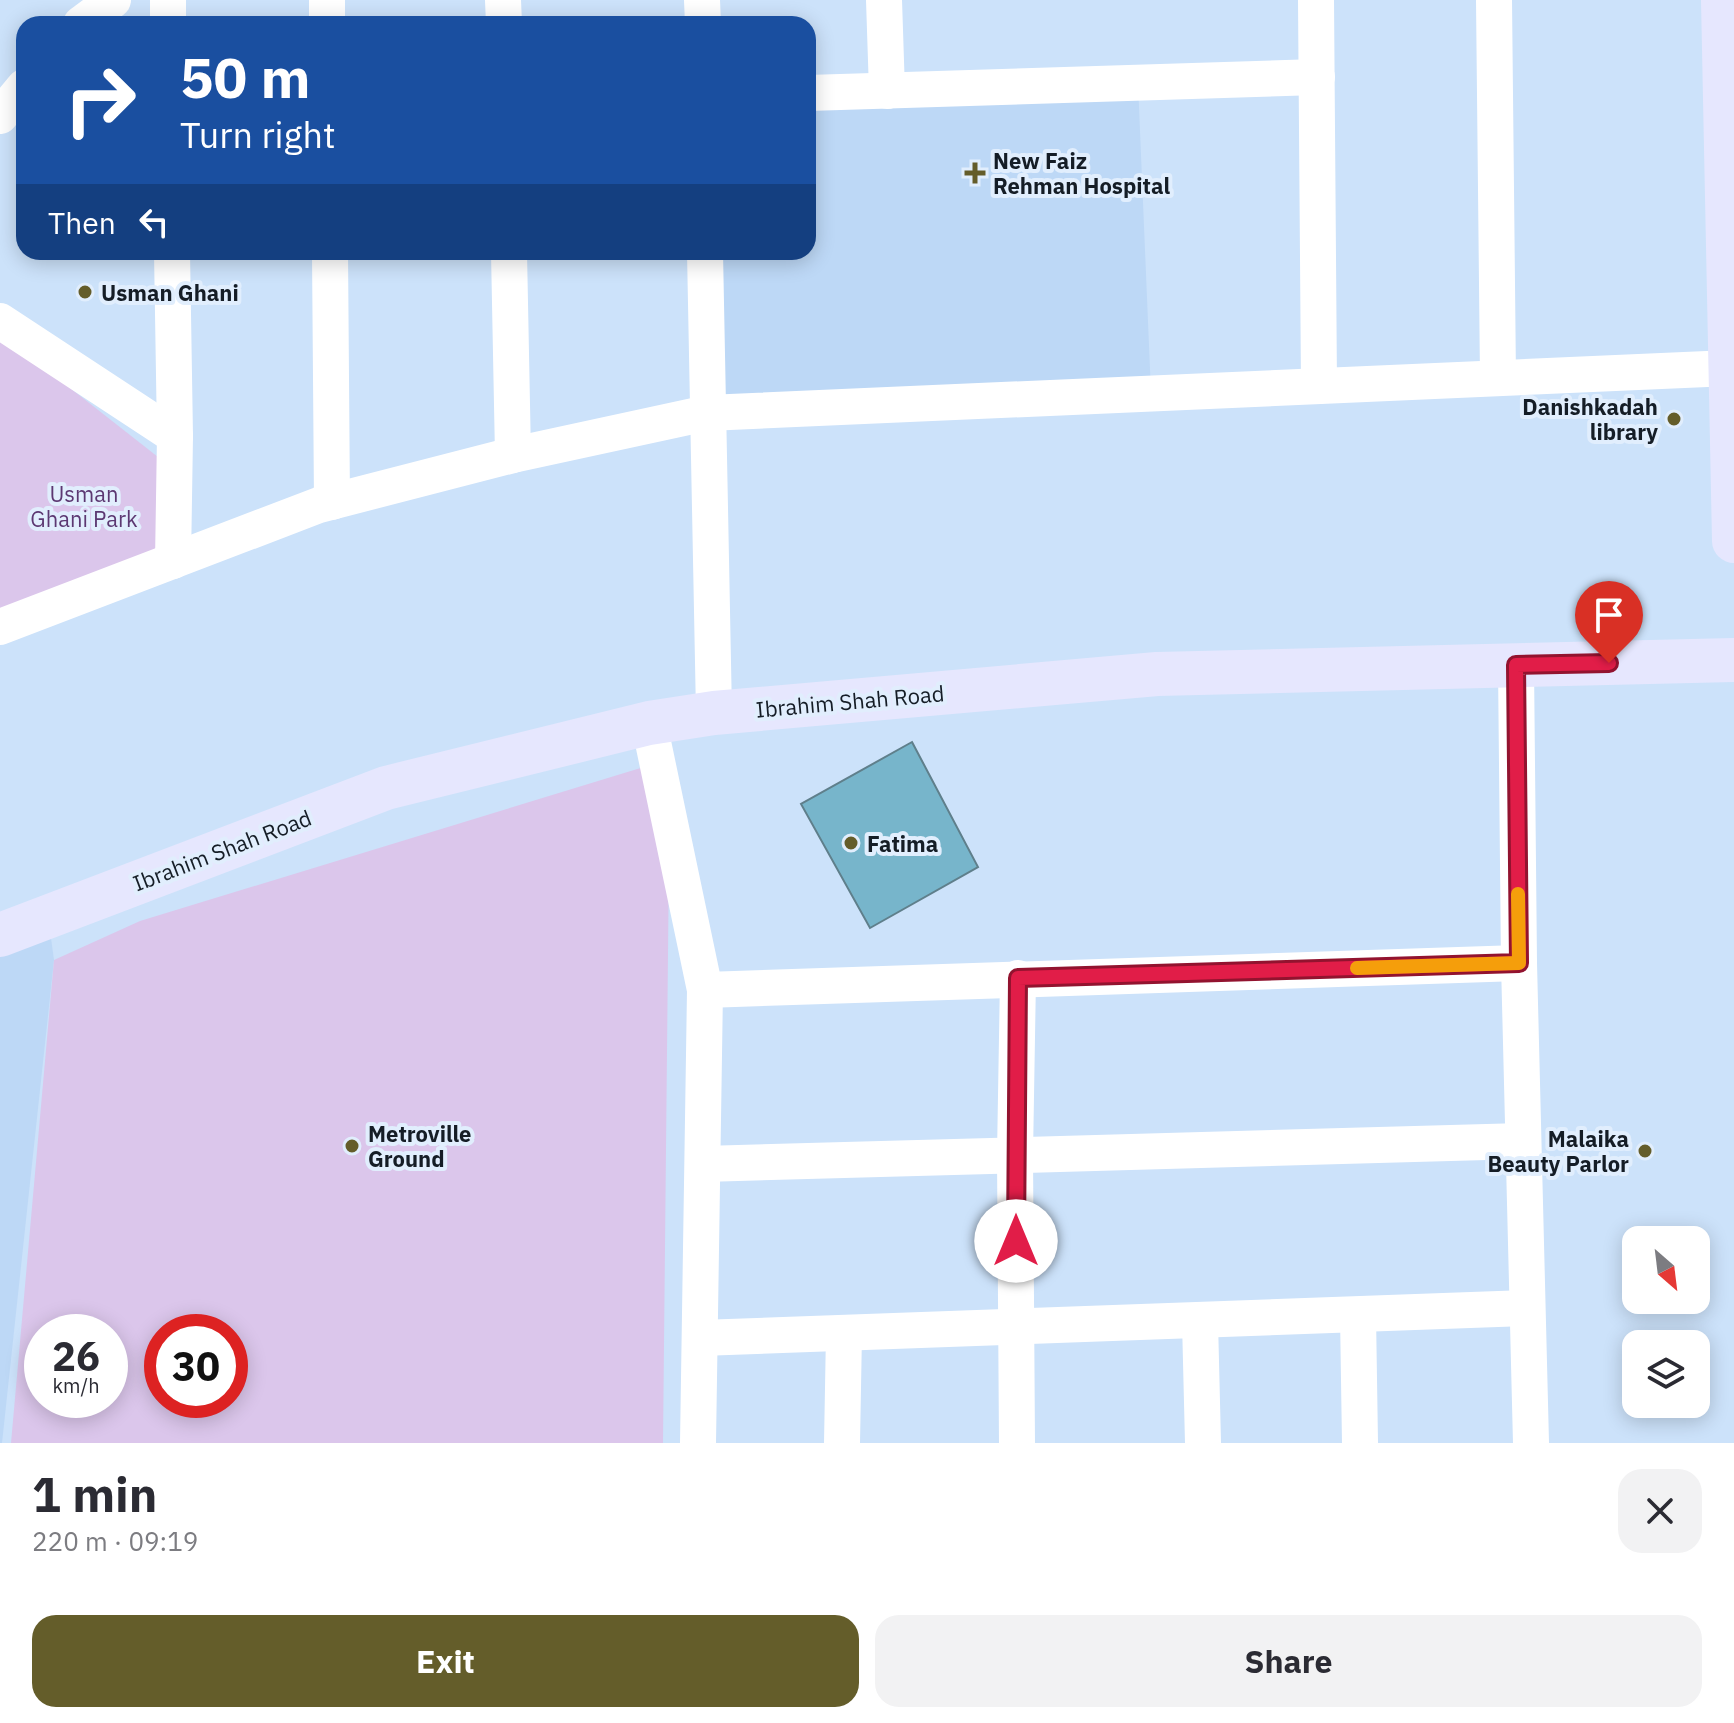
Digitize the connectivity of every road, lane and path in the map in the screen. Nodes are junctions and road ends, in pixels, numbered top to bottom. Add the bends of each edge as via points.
1 (113, 0) edge
2 (884, 0) edge
3 (1316, 0) edge
4 (1494, 0) edge
5 (1723, 0) edge
6 (92, 16) edge
7 (1317, 77) junction
8 (887, 91) junction
9 (816, 93) edge
10 (16, 97) edge
11 (0, 116) edge
12 (172, 260) edge
13 (330, 260) edge
14 (509, 260) edge
15 (705, 260) edge
16 (1731, 297) edge
17 (0, 321) edge
18 (1730, 368) junction
19 (1498, 378) junction
20 (1319, 386) junction
21 (707, 413) junction
22 (175, 436) junction
23 (513, 455) junction
24 (332, 502) junction
25 (1734, 541) edge
26 (173, 561) junction
27 (0, 627) edge
28 (1734, 660) edge
29 (1516, 665) junction
30 (714, 713) junction
31 (649, 723) junction
32 (0, 935) edge
33 (1519, 963) junction
34 (1018, 978) junction
35 (705, 990) junction
36 (1523, 1141) junction
37 (1015, 1155) junction
38 (703, 1164) junction
39 (1527, 1308) junction
40 (1358, 1315) junction
41 (1200, 1321) junction
42 (1017, 1327) junction
43 (844, 1333) junction
44 (700, 1338) junction
45 (698, 1443) edge
46 (842, 1443) edge
47 (1017, 1443) edge
48 (1203, 1443) edge
49 (1360, 1443) edge
50 (1531, 1443) edge

1 - 6 street
2 - 8 street
3 - 7 street
4 - 19 street
5 - 16 street
7 - 8 street
7 - 20 street
8 - 9 street
10 - 11 street
12 - 22 street
13 - 24 street
14 - 23 street
15 - 21 street
16 - 18 street
17 - 22 street
18 - 19 street
18 - 25 street
19 - 20 street
20 - 21 street
21 - 23 street
21 - 30 street
22 - 26 street
23 - 24 street
24 - 26 street
26 - 27 street
28 - 29 street, Ibrahim Shah Road
29 - 30 street, Ibrahim Shah Road via 1157,674
29 - 33 street
30 - 31 street, Ibrahim Shah Road
31 - 32 street, Ibrahim Shah Road via 386,788
31 - 35 street
33 - 34 street
33 - 36 street
34 - 35 street
34 - 37 street
35 - 38 street
36 - 37 street
36 - 39 street
37 - 38 street
37 - 42 street
38 - 44 street
39 - 40 street
39 - 50 street
40 - 41 street
40 - 49 street
41 - 42 street
41 - 48 street
42 - 43 street
42 - 47 street
43 - 44 street
43 - 46 street
44 - 45 street

